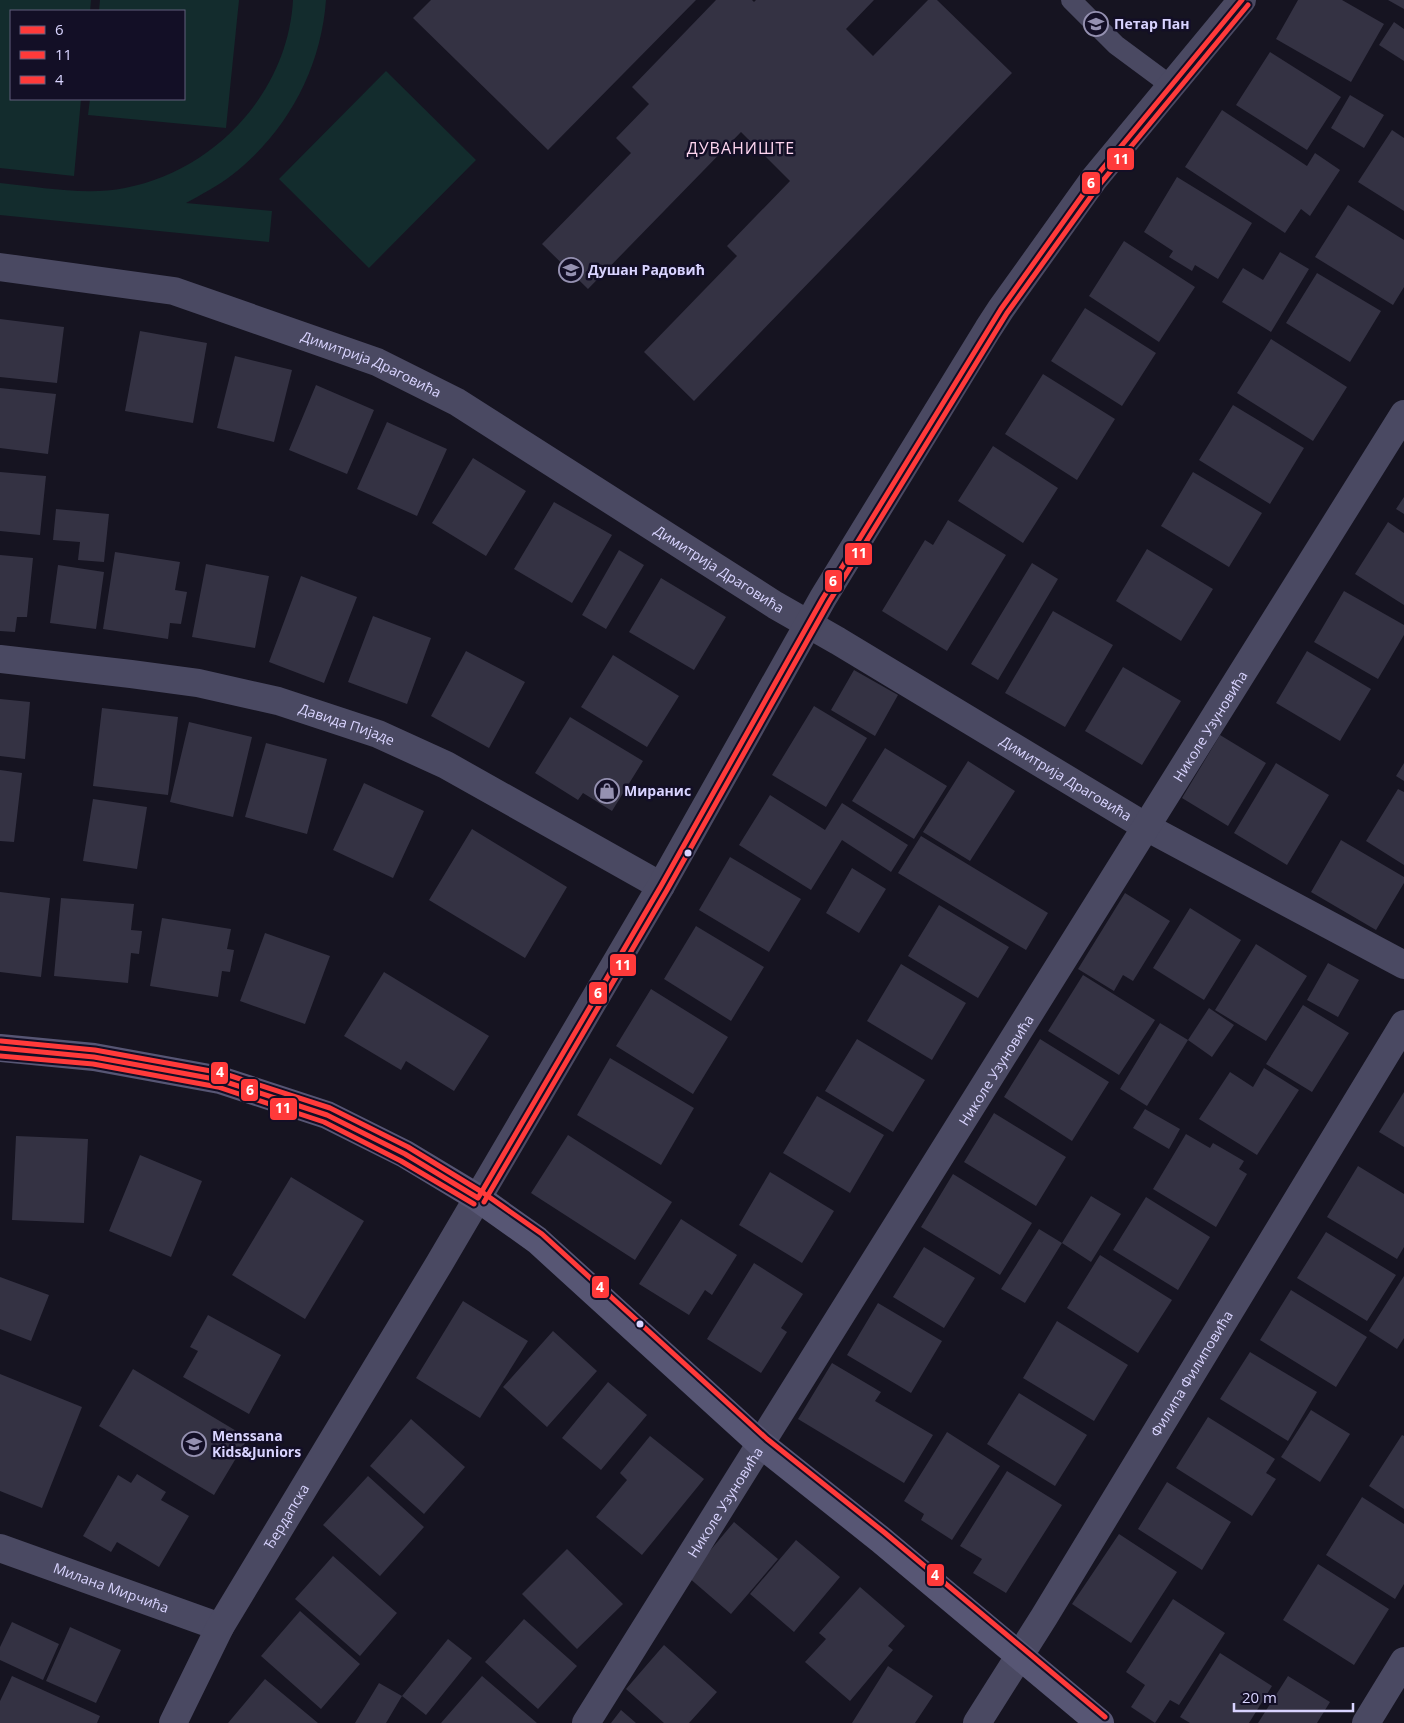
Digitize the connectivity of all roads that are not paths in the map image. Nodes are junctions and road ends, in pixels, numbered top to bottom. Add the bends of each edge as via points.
1 (1071, 0) edge
2 (1242, 0) edge
3 (1170, 85) junction
4 (0, 267) edge
5 (1404, 414) edge
6 (809, 625) junction
7 (0, 659) edge
8 (1148, 828) junction
9 (661, 886) junction
10 (1404, 965) edge
11 (1404, 1024) edge
12 (0, 1048) edge
13 (478, 1198) junction
14 (762, 1445) junction
15 (0, 1548) edge
16 (220, 1627) junction
17 (1020, 1655) junction
18 (1404, 1660) edge
19 (173, 1723) edge
20 (586, 1723) edge
21 (977, 1723) edge
22 (1100, 1723) edge
23 (1366, 1723) edge

1 - 3 lane via 1116,45
2 - 3 street, Ђердапска
3 - 6 street, Ђердапска via 1094,179 1001,309
4 - 6 street, Димитрија Драговића via 174,291 376,362 457,402
5 - 8 street, Николе Узуновића
6 - 8 street, Димитрија Драговића
6 - 9 street, Ђердапска
7 - 9 street, Давида Пијаде via 198,683 278,701 378,734 446,765
8 - 10 street, Димитрија Драговића
8 - 14 street, Николе Узуновића
9 - 13 street, Ђердапска
11 - 17 street, Филипа Филиповића
12 - 13 street via 94,1057 220,1080 326,1115 405,1154
13 - 14 street via 537,1240
13 - 16 street, Ђердапска
14 - 17 street
14 - 20 street, Николе Узуновића
15 - 16 street, Милана Мирчића
16 - 19 street, Ђердапска
17 - 21 street, Филипа Филиповића
17 - 22 street
18 - 23 street

